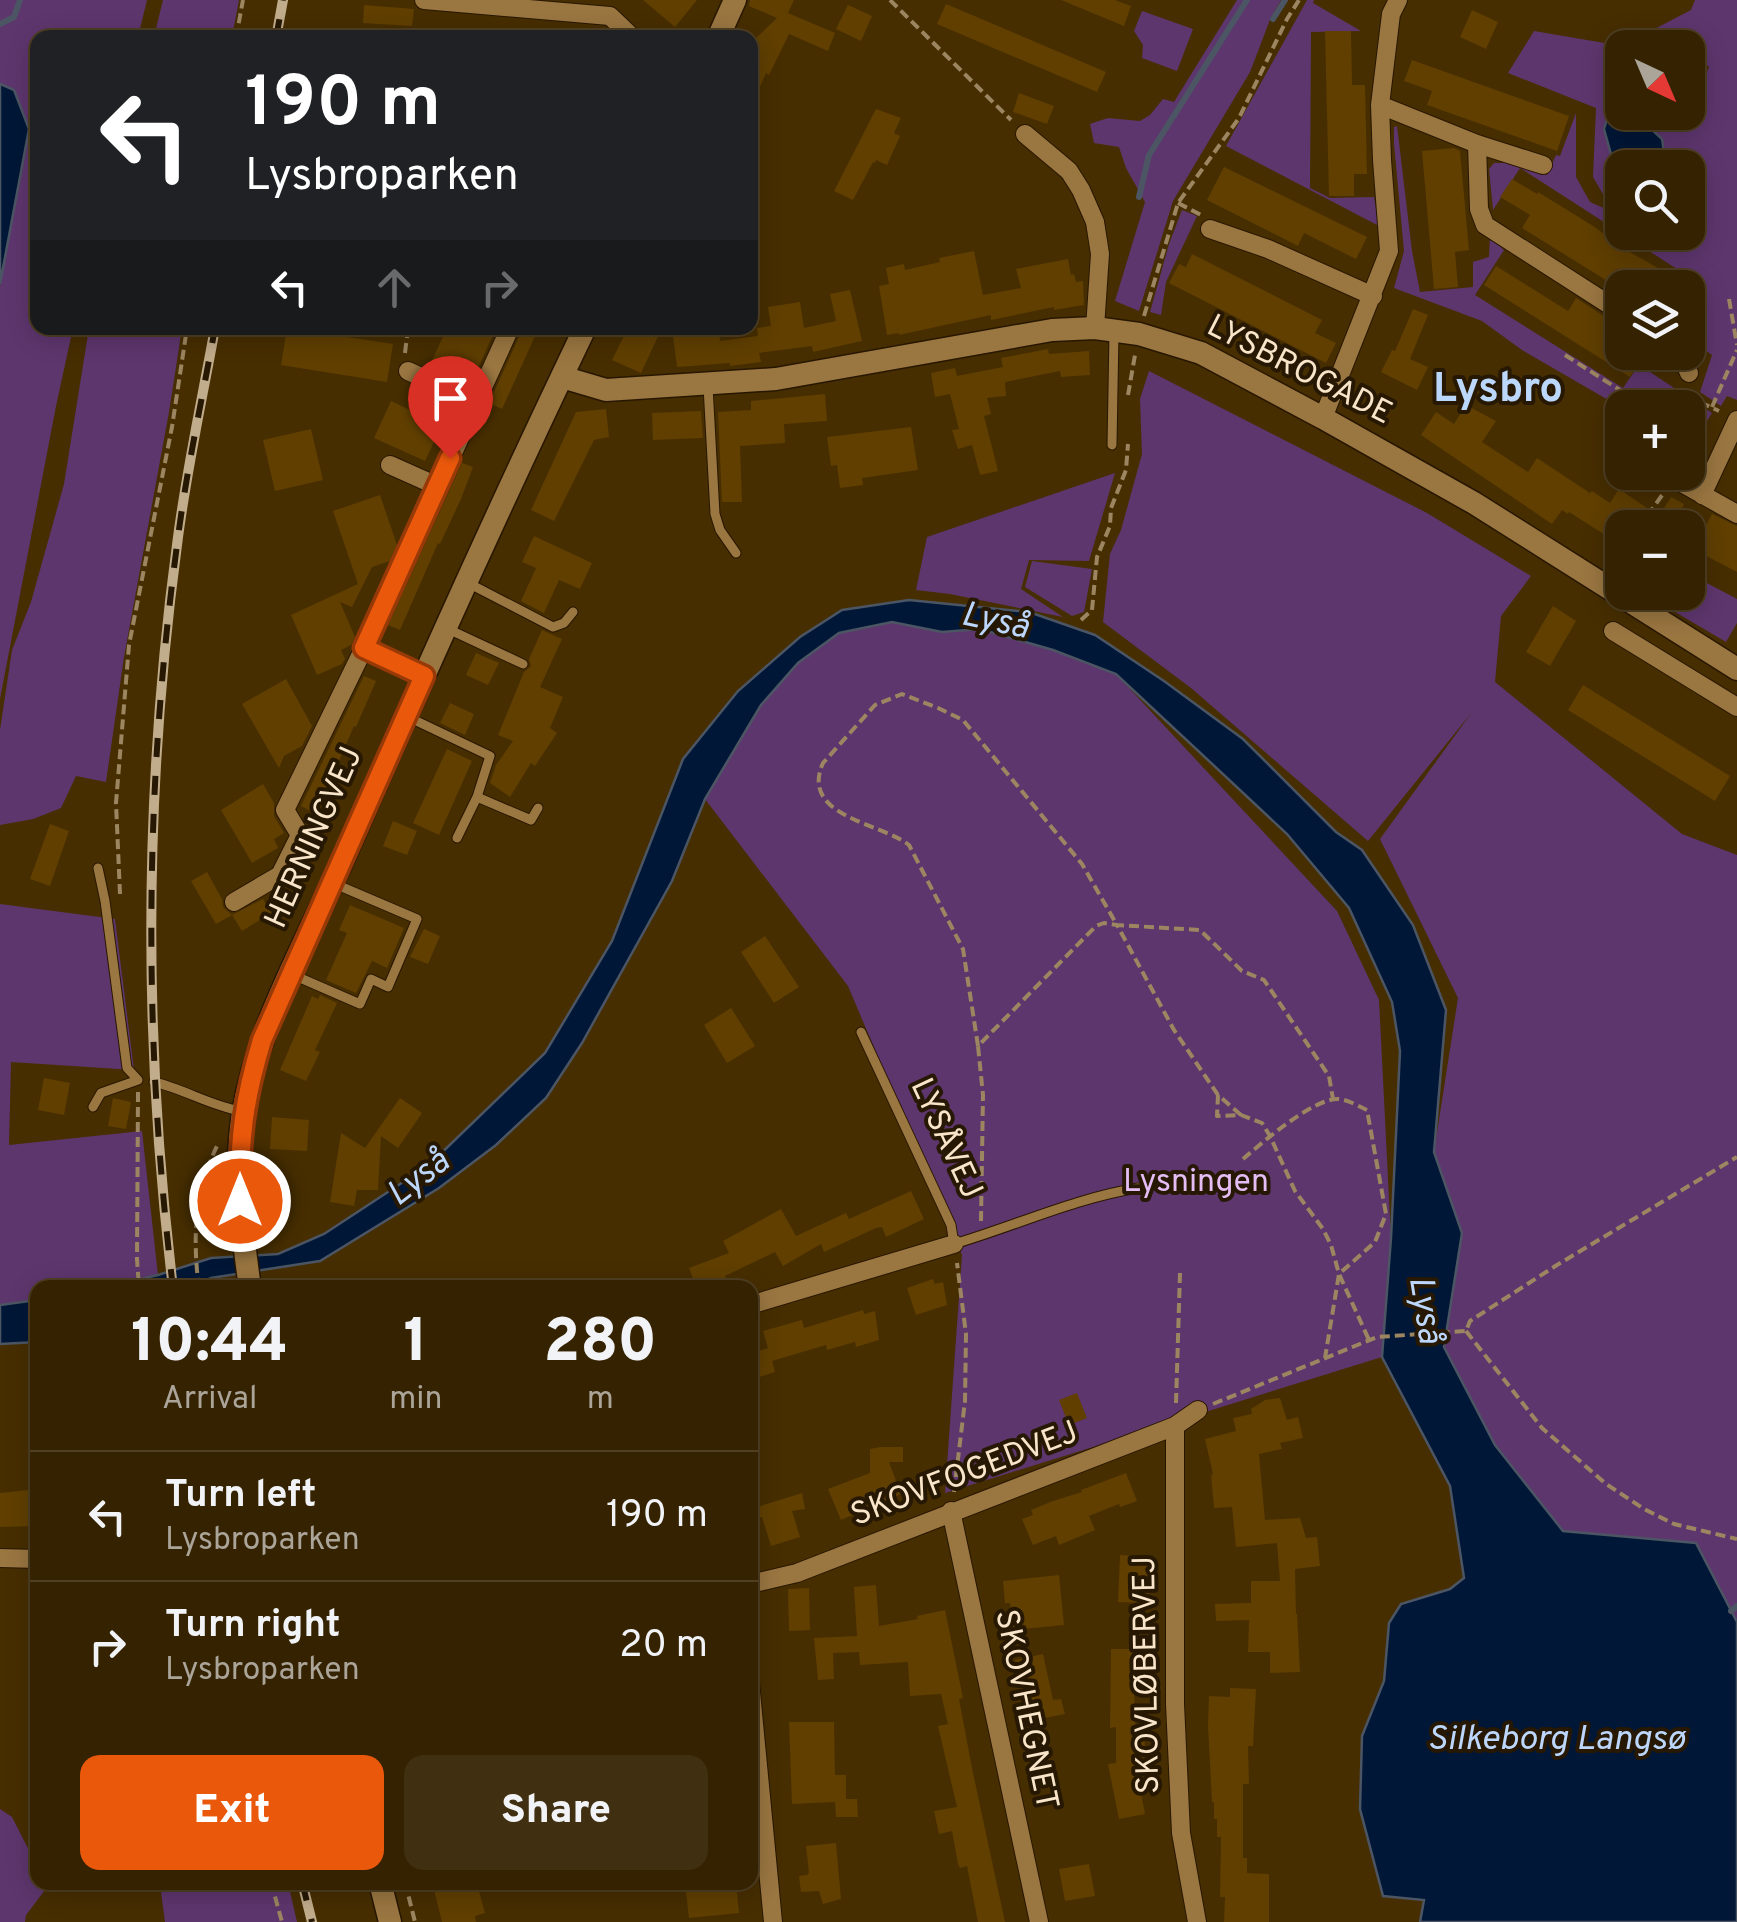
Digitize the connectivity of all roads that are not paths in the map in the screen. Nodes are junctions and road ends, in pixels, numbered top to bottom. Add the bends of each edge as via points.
1 (424, 0) edge
2 (623, 0) edge
3 (735, 0) edge
4 (1398, 0) edge
5 (610, 16) junction
6 (625, 30) edge
7 (722, 30) edge
8 (1380, 104) junction
9 (1025, 134) road end
10 (1476, 144) junction
11 (1543, 166) dead end
12 (1210, 229) road end
13 (1372, 296) junction
14 (1605, 302) edge
15 (1105, 329) junction
16 (507, 335) edge
17 (583, 335) edge
18 (408, 370) road end
19 (1687, 370) edge
20 (1688, 373) road end
21 (562, 377) junction
22 (708, 383) junction
23 (477, 403) junction
24 (1731, 416) edge
25 (1323, 418) junction
26 (1112, 445) dead end
27 (390, 465) dead end
28 (436, 486) junction
29 (1694, 490) edge
30 (1702, 495) junction
31 (1737, 514) edge
32 (736, 553) dead end
33 (467, 582) junction
34 (572, 612) dead end
35 (1668, 625) junction
36 (446, 628) junction
37 (1614, 632) dead end
38 (364, 648) junction
39 (1650, 654) junction
40 (523, 664) dead end
41 (1735, 664) edge
42 (424, 676) junction
43 (1737, 707) edge
44 (405, 716) junction
45 (478, 798) junction
46 (538, 808) dead end
47 (457, 838) dead end
48 (98, 868) dead end
49 (332, 883) junction
50 (234, 902) dead end
51 (291, 974) junction
52 (862, 1032) dead end
53 (154, 1082) dead end
54 (92, 1107) dead end
55 (243, 1115) junction
56 (1138, 1188) dead end
57 (954, 1244) junction
58 (249, 1280) edge
59 (758, 1302) edge
60 (1198, 1410) road end
61 (1175, 1426) junction
62 (952, 1511) junction
63 (0, 1558) edge
64 (30, 1559) edge
65 (758, 1582) edge
66 (758, 1765) edge
67 (382, 1890) edge
68 (390, 1922) edge
69 (773, 1922) edge
70 (1039, 1922) edge
71 (1197, 1922) edge

1 - 5 street
2 - 5 street
3 - 7 street
4 - 8 street
5 - 6 street
8 - 10 street
8 - 13 street via 1389,251
9 - 15 street via 1069,172 1095,222
10 - 11 street
10 - 14 street via 1485,225
12 - 13 street
13 - 25 street
15 - 22 street, LYSBROGADE via 1052,330 776,378
15 - 25 street, LYSBROGADE via 1141,324
15 - 26 lane
16 - 23 street
17 - 21 street, HERNINGVEJ
18 - 23 street
19 - 20 street
21 - 22 street, LYSBROGADE via 606,390
21 - 33 street, HERNINGVEJ
22 - 32 lane via 714,514
23 - 28 street
24 - 30 street
25 - 35 street, LYSBROGADE via 1474,502
27 - 28 street
28 - 38 street
29 - 30 street
30 - 31 street
33 - 34 lane via 553,627
33 - 36 street, HERNINGVEJ
35 - 39 street
35 - 41 street, LYSBROGADE
36 - 40 lane
36 - 42 street, HERNINGVEJ
37 - 39 street
38 - 42 street
38 - 50 street via 286,810 300,834 280,875
39 - 43 street
42 - 44 street, HERNINGVEJ
44 - 45 lane via 490,756
44 - 49 street, HERNINGVEJ
45 - 46 lane via 531,820
45 - 47 lane
48 - 54 lane via 127,1068 138,1080 102,1093
49 - 51 street, HERNINGVEJ
49 - 51 lane via 418,919 388,987 371,979 360,1004
51 - 55 street, HERNINGVEJ via 262,1040
52 - 57 lane, LYSÅVEJ
53 - 55 lane
55 - 58 street, HERNINGVEJ
56 - 57 lane via 1104,1193
57 - 59 street, LYSÅVEJ
60 - 61 street, SKOVFOGEDVEJ
61 - 62 street, SKOVFOGEDVEJ
61 - 71 street, SKOVLØBERVEJ via 1176,1722 1182,1833
62 - 65 street, SKOVFOGEDVEJ
62 - 70 street, SKOVHEGNET
63 - 64 street
66 - 69 street
67 - 68 street

